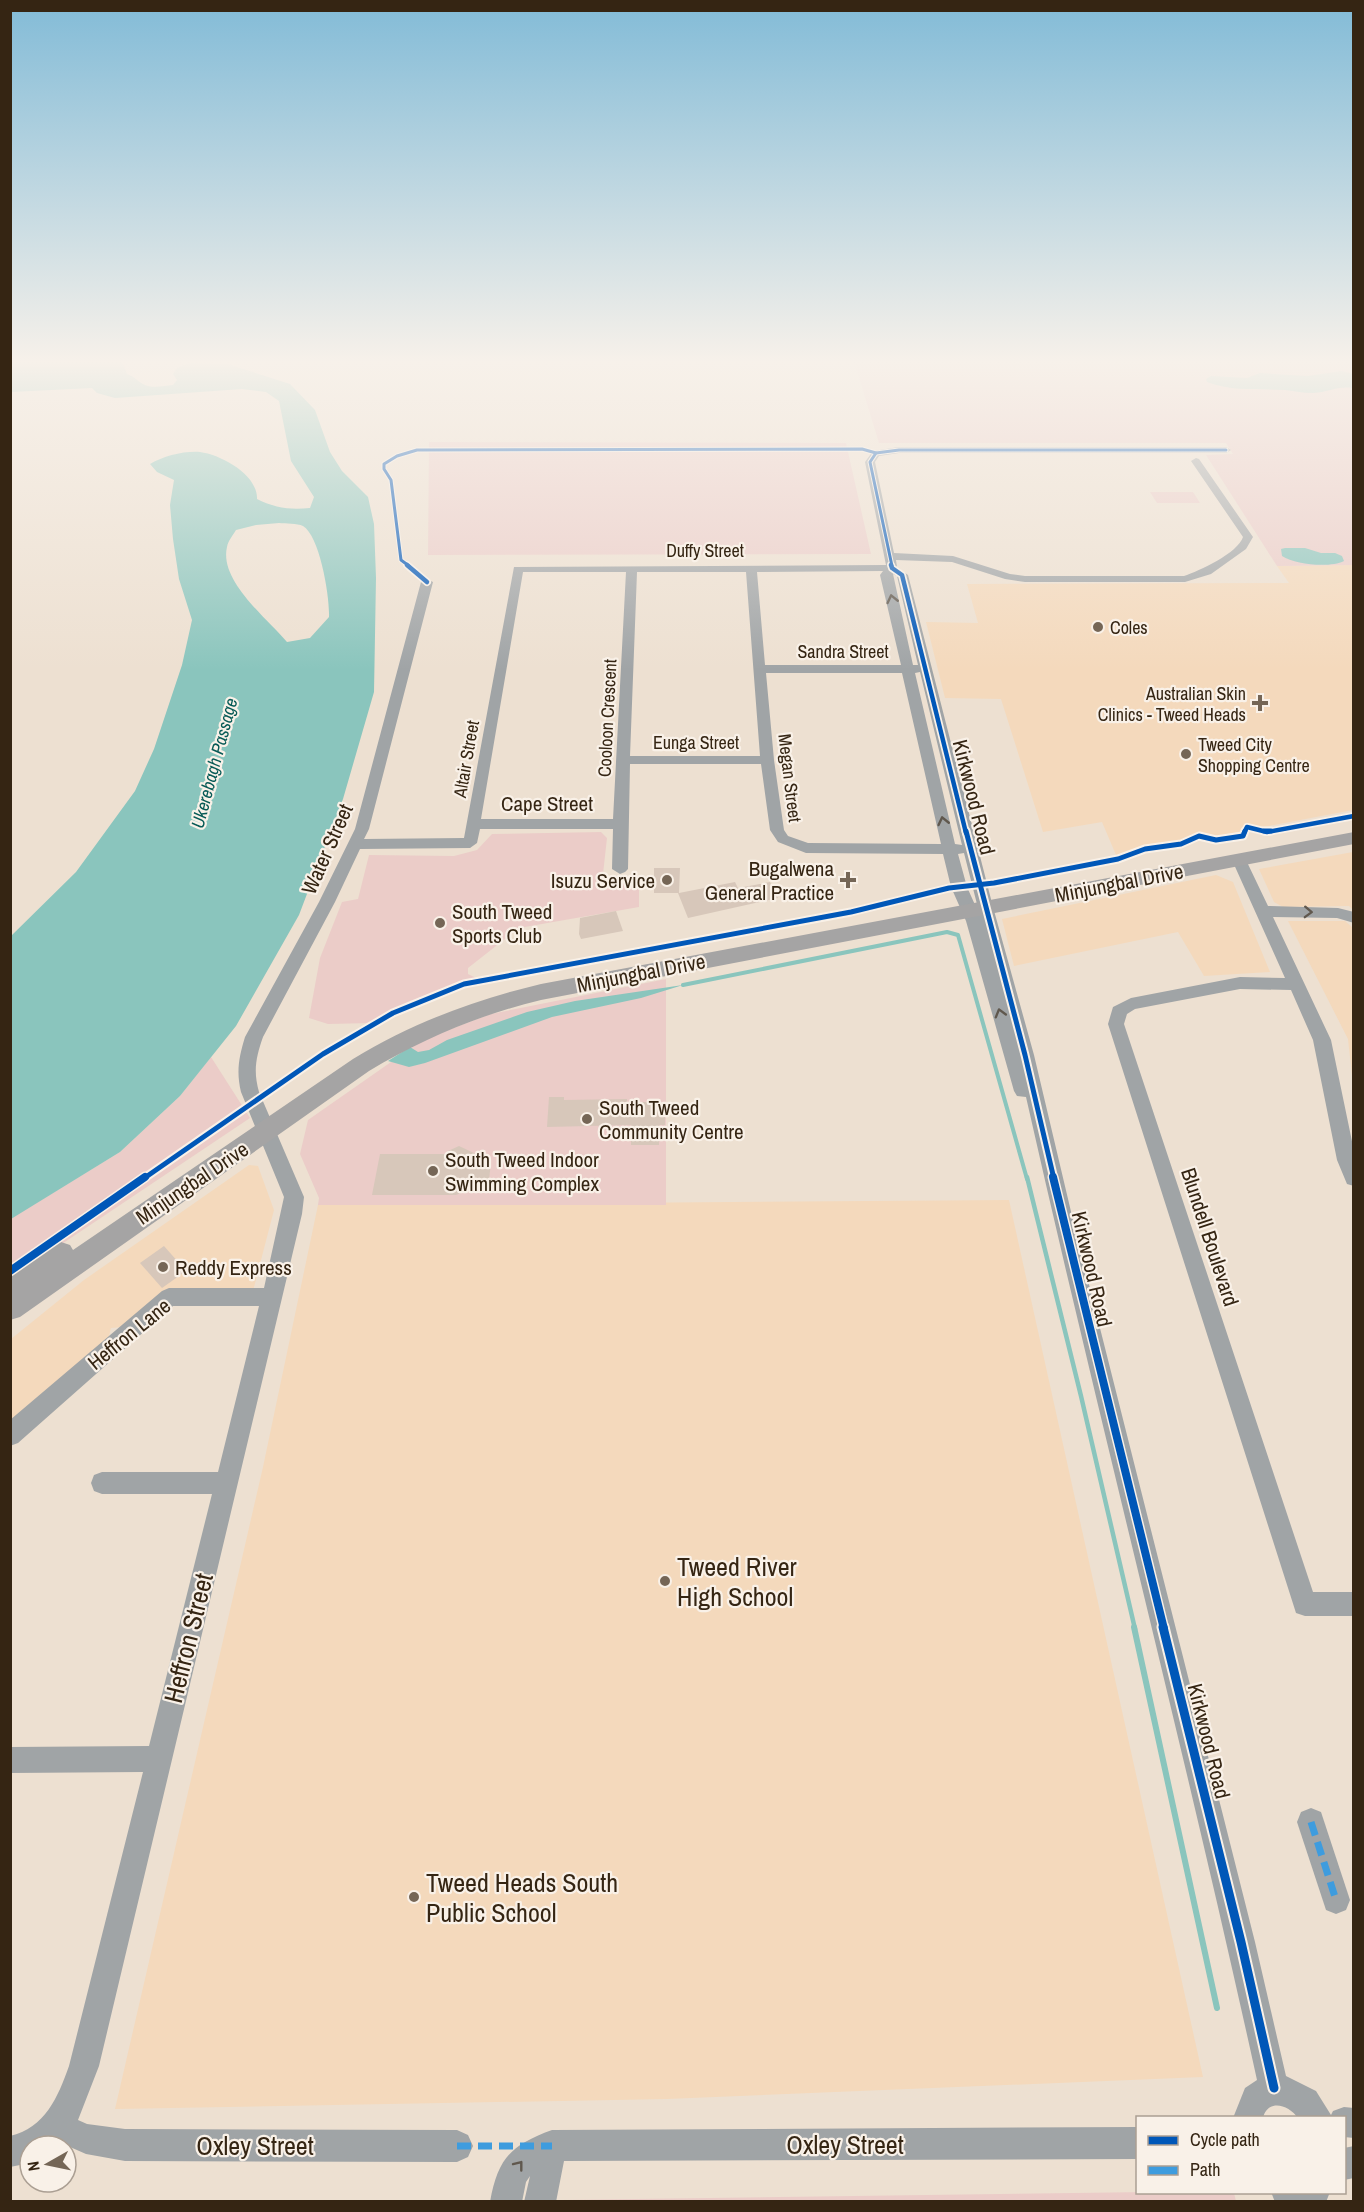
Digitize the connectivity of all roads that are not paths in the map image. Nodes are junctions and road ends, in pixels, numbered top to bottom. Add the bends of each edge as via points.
1 (870, 464) edge
2 (1198, 464) edge
3 (891, 562) junction
4 (751, 567) junction
5 (518, 568) joint
6 (632, 568) junction
7 (427, 582) dead end
8 (760, 669) junction
9 (908, 669) junction
10 (926, 669) junction
11 (624, 760) junction
12 (767, 760) junction
13 (1353, 823) edge
14 (474, 824) junction
15 (620, 824) junction
16 (1353, 838) edge
17 (356, 844) junction
18 (949, 849) junction
19 (970, 849) junction
20 (1236, 850) junction
21 (620, 869) dead end
22 (975, 902) junction
23 (1262, 911) junction
24 (1353, 918) edge
25 (1295, 984) junction
26 (264, 1125) junction
27 (1347, 1129) edge
28 (1353, 1178) edge
29 (10, 1287) edge
30 (271, 1297) junction
31 (10, 1308) edge
32 (10, 1435) edge
33 (226, 1482) junction
34 (102, 1484) dead end
35 (1353, 1604) edge
36 (159, 1759) junction
37 (10, 1760) edge
38 (1311, 1822) dead end
39 (1336, 1900) dead end
40 (1274, 2088) junction
41 (1311, 2110) edge
42 (1249, 2116) edge
43 (1326, 2116) edge
44 (57, 2126) junction
45 (50, 2134) edge
46 (1136, 2143) edge
47 (457, 2145) dead end
48 (552, 2146) junction
49 (506, 2202) edge
50 (540, 2202) edge

1 - 3 street, Kirkwood Road
2 - 3 street, Duffy Street via 1248,537 1242,547 1207,572 1185,579 1024,579 969,565
3 - 4 street, Duffy Street
9 -> 3 street, Kirkwood Road via 886,575
3 - 10 street, Kirkwood Road via 902,575
4 - 6 street, Duffy Street
4 - 8 street, Megan Street
5 - 6 street, Duffy Street
5 - 14 street, Altair Street
6 - 11 street, Cooloon Crescent
7 - 17 street, Water Street
8 - 9 street, Sandra Street
8 - 12 street, Megan Street
9 - 10 street, Sandra Street
18 -> 9 street, Kirkwood Road
10 - 19 street, Kirkwood Road
11 - 12 street, Eunga Street
11 - 15 street, Cooloon Crescent
12 - 18 street, Megan Street via 777,830 791,844 806,848
13 - 20 main road, Minjungbal Drive
14 - 15 street, Cape Street
14 - 17 street, Altair Street via 470,843
15 - 21 street, Cooloon Crescent
16 - 20 main road, Minjungbal Drive
17 - 26 street, Water Street via 251,1045 246,1076
18 - 19 street, Megan Street
18 - 22 street, Kirkwood Road via 959,887
19 - 22 street, Kirkwood Road
20 - 22 main road, Minjungbal Drive
20 - 23 street
22 - 26 main road, Minjungbal Drive via 541,992 463,1012 397,1042
22 - 40 street, Kirkwood Road via 1025,1055
23 -> 24 street via 1343,914
23 - 25 street
25 - 27 street via 1322,1040
25 - 35 street, Blundell Boulevard via 1240,983 1131,1004 1119,1011 1116,1024 1305,1604
26 - 29 main road, Minjungbal Drive
26 - 30 street, Heffron Street via 294,1197
26 - 31 main road, Minjungbal Drive
27 - 28 street via 1346,1160
30 - 32 street, Heffron Lane via 169,1297
30 - 33 street, Heffron Street
33 - 34 street
33 - 36 street, Heffron Street
36 - 37 street
36 - 44 street, Heffron Street via 84,2066
38 - 39 street
40 - 41 street via 1290,2092
40 - 42 street via 1254,2099
41 - 43 street
44 - 45 street, Heffron Street
44 - 47 street, Oxley Street via 86,2139 125,2145
46 - 48 street, Oxley Street
49 -> 48 street via 516,2166 530,2153
48 - 50 street

